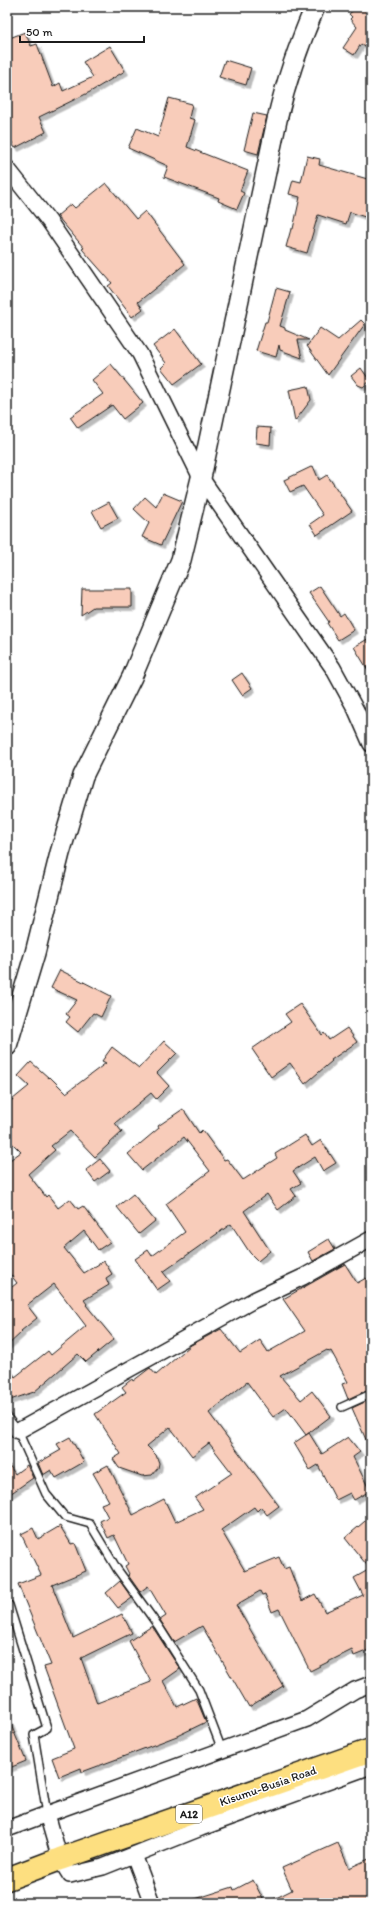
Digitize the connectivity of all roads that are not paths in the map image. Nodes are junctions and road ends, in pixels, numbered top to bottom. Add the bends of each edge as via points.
1 (315, 7) edge
2 (7, 168) edge
3 (201, 478) junction
4 (371, 744) edge
5 (7, 1046) edge
6 (371, 1239) edge
7 (371, 1394) edge
8 (342, 1407) dead end
9 (7, 1417) edge
10 (18, 1431) junction
11 (9, 1605) dead end
12 (371, 1684) edge
13 (222, 1750) junction
14 (371, 1750) edge
15 (371, 1766) edge
16 (47, 1814) junction
17 (7, 1829) edge
18 (134, 1855) junction
19 (60, 1859) junction
20 (7, 1879) edge
21 (152, 1903) edge

1 - 3 street via 286,82 276,120
2 - 3 street via 49,221 140,354
3 - 4 street via 333,668
3 - 5 street via 181,560 132,677 83,776 60,853 36,953
6 - 10 street via 303,1277 247,1304
7 - 8 lane
9 - 10 lane
10 - 13 lane via 46,1494 65,1517 90,1524 117,1569 159,1627 199,1690
11 - 16 lane via 46,1728 34,1735
12 - 13 street via 355,1690 307,1719
13 - 16 street
14 - 19 highway, Kisumu-Busia Road / A12
15 - 18 street
16 - 17 street
16 - 19 street
18 - 19 street via 70,1875
18 - 21 street
19 - 20 highway, Kisumu-Busia Road / A12

